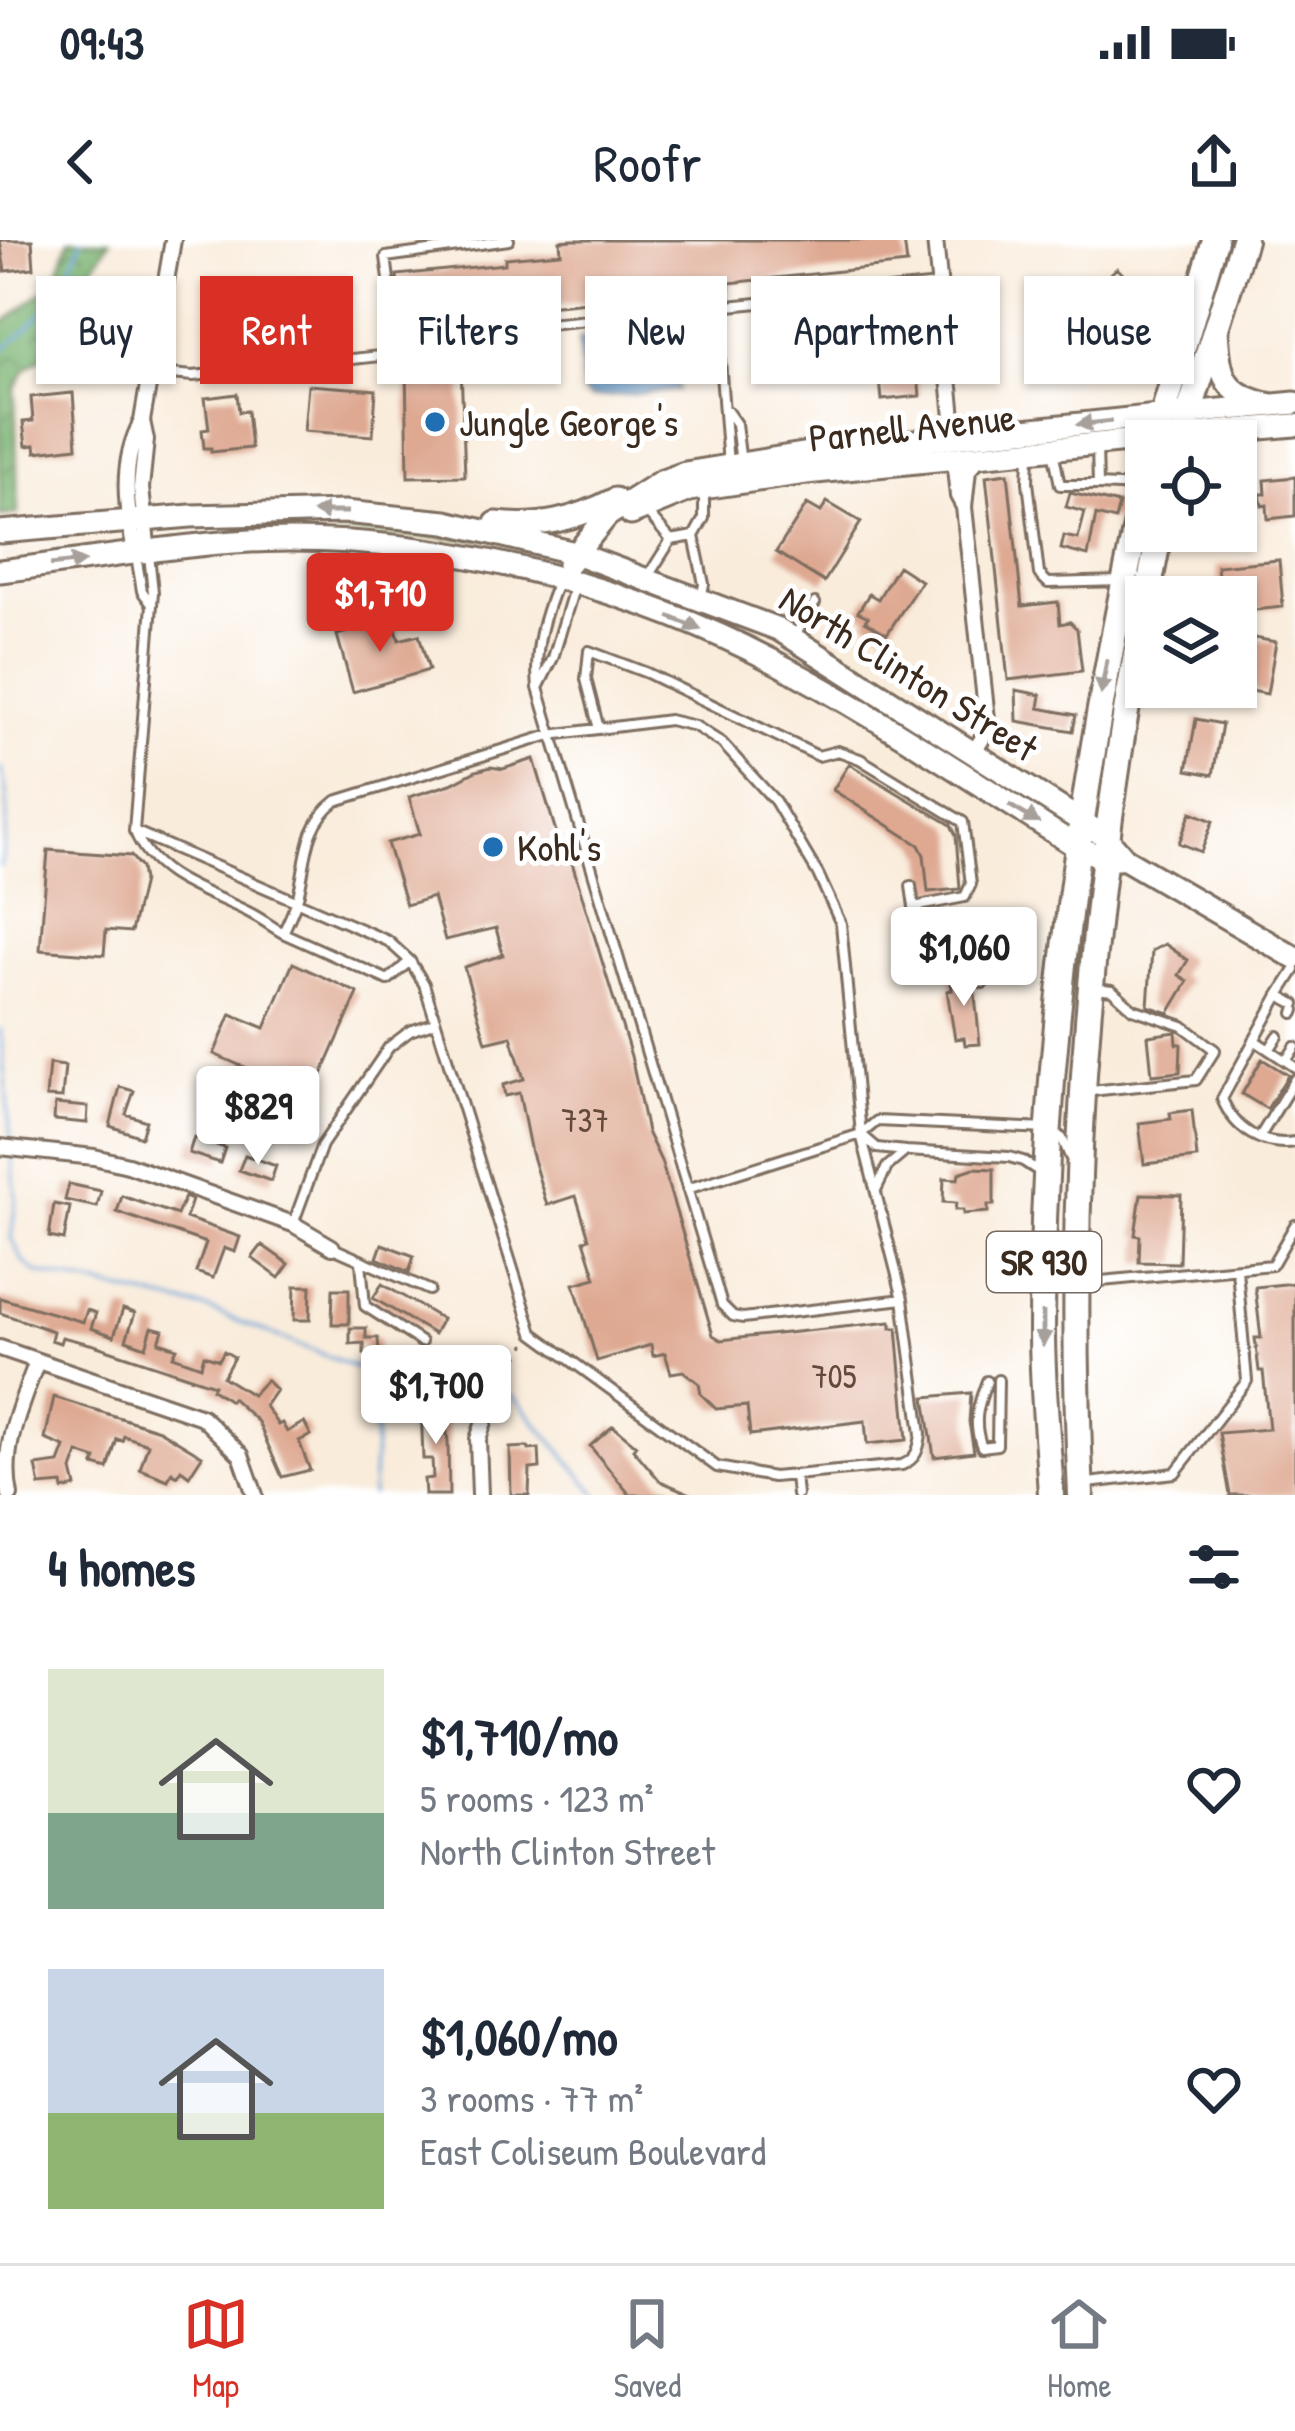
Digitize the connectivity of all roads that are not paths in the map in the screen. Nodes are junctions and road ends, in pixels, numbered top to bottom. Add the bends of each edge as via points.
1 (173, 240) edge
2 (509, 240) edge
3 (935, 240) edge
4 (1215, 240) edge
5 (1244, 240) edge
6 (167, 276) edge
7 (389, 276) edge
8 (939, 276) edge
9 (1217, 326) junction
10 (377, 356) edge
11 (176, 374) edge
12 (148, 384) edge
13 (724, 384) edge
14 (949, 384) edge
15 (1284, 404) edge
16 (1173, 420) edge
17 (1175, 420) edge
18 (1216, 420) edge
19 (1295, 425) edge
20 (1257, 427) edge
21 (1125, 435) edge
22 (1125, 439) edge
23 (1097, 444) junction
24 (954, 448) junction
25 (1053, 448) junction
26 (1029, 451) junction
27 (980, 456) junction
28 (736, 473) junction
29 (660, 482) junction
30 (1125, 484) edge
31 (1098, 485) junction
32 (704, 488) junction
33 (964, 507) junction
34 (643, 508) junction
35 (136, 520) junction
36 (446, 522) junction
37 (0, 532) edge
38 (694, 536) junction
39 (671, 540) junction
40 (1130, 552) edge
41 (142, 555) junction
42 (581, 556) junction
43 (0, 571) edge
44 (646, 580) junction
45 (1124, 581) junction
46 (567, 582) junction
47 (701, 599) junction
48 (815, 603) dead end
49 (793, 638) junction
50 (538, 688) junction
51 (1131, 708) edge
52 (599, 729) junction
53 (550, 735) junction
54 (973, 754) junction
55 (960, 775) junction
56 (134, 831) junction
57 (1077, 833) junction
58 (1111, 852) junction
59 (910, 886) dead end
60 (297, 901) junction
61 (283, 933) junction
62 (916, 946) dead end
63 (1295, 958) edge
64 (410, 961) junction
65 (960, 962) dead end
66 (968, 969) dead end
67 (1295, 970) edge
68 (983, 983) dead end
69 (1091, 988) junction
70 (1279, 995) junction
71 (1295, 1009) edge
72 (436, 1022) junction
73 (1278, 1036) dead end
74 (1254, 1040) junction
75 (1295, 1047) edge
76 (1269, 1050) junction
77 (1290, 1064) edge
78 (1295, 1078) edge
79 (1083, 1092) junction
80 (1048, 1129) junction
81 (861, 1134) junction
82 (1259, 1138) junction
83 (1295, 1142) edge
84 (0, 1148) edge
85 (906, 1151) junction
86 (1046, 1176) junction
87 (1080, 1179) junction
88 (687, 1189) junction
89 (876, 1192) junction
90 (293, 1224) junction
91 (1295, 1225) edge
92 (332, 1247) joint
93 (361, 1262) junction
94 (1237, 1270) junction
95 (1078, 1283) junction
96 (429, 1290) dead end
97 (903, 1299) junction
98 (421, 1342) dead end
99 (0, 1348) edge
100 (37, 1361) junction
101 (998, 1380) dead end
102 (987, 1381) dead end
103 (484, 1422) road end
104 (795, 1475) junction
105 (1120, 1482) junction
106 (1081, 1489) edge
107 (1121, 1494) edge
108 (10, 1495) edge
109 (255, 1495) edge
110 (480, 1495) edge
111 (797, 1495) edge
112 (1051, 1495) edge

1 - 6 street
2 - 7 lane via 386,257
3 - 8 street
4 - 16 highway
5 - 9 highway
9 - 15 main road via 1223,377 1246,400
9 - 17 highway
10 - 11 lane
12 - 35 street via 126,485
13 - 28 lane via 736,424
14 - 24 street
15 - 18 main road, Parnell Avenue
19 - 20 main road, Parnell Avenue
21 -> 24 main road, Parnell Avenue
22 - 23 main road, Parnell Avenue
23 - 25 main road, Parnell Avenue
23 - 31 lane
24 - 27 main road, Parnell Avenue
24 - 28 main road, Parnell Avenue
24 - 33 street
25 - 26 main road, Parnell Avenue
25 - 31 lane via 1060,485
26 - 27 main road, Parnell Avenue
26 - 45 lane via 1039,574 1048,583
27 - 33 street via 968,470
28 - 29 main road, Parnell Avenue
28 - 32 main road, Parnell Avenue
29 - 36 main road via 554,523
29 - 42 main road, Parnell Avenue via 607,516
30 - 31 lane
32 - 34 main road, Parnell Avenue
32 - 38 lane via 704,518
33 - 54 street via 987,719
34 - 39 lane
34 - 42 main road, Parnell Avenue
36 -> 35 main road, North Clinton Street via 344,512
35 - 37 main road, North Clinton Street
35 - 41 street
36 - 42 main road, North Clinton Street
38 - 39 lane
38 - 47 lane
39 - 44 lane
40 - 45 highway, SR 930
43 -> 41 main road, North Clinton Street
41 - 46 main road, North Clinton Street via 244,541 371,544
41 - 56 lane via 142,591 152,604
42 - 44 main road, North Clinton Street
42 - 46 main road, Parnell Avenue
44 - 47 main road, North Clinton Street
45 -> 57 highway, SR 930
46 - 50 lane via 553,658
46 - 50 lane via 544,616
46 -> 55 main road, North Clinton Street via 763,656
47 - 49 main road, North Clinton Street
48 - 49 lane
49 - 54 main road, North Clinton Street
50 - 53 lane
51 - 58 highway, SR 930
52 - 53 lane
52 - 59 lane via 586,680 589,650 818,757 838,751 860,759 963,822 965,897 914,907
52 - 81 lane via 668,720 695,726 775,800 841,924
53 - 60 lane via 336,801 311,832
53 - 88 lane
54 - 55 street
54 - 57 main road, North Clinton Street
55 -> 57 main road, North Clinton Street
56 - 60 lane
56 - 61 lane via 168,874
57 - 58 main road, North Clinton Street
57 - 80 highway, SR 930
58 - 63 main road, North Clinton Street
58 - 69 highway, SR 930
60 - 61 lane
60 - 64 lane via 388,941
61 - 64 lane via 388,980
62 - 65 lane via 940,947
64 - 72 lane
66 - 68 lane
67 - 70 lane
69 - 79 highway, SR 930
69 - 79 lane via 1112,990 1132,1010 1183,1026 1215,1050 1196,1080
70 - 71 lane
70 - 74 lane
72 - 90 lane via 389,1047 322,1145
72 - 104 lane via 533,1333 717,1467
73 - 76 lane
74 - 76 lane
74 - 82 lane via 1222,1099 1241,1129
75 - 77 lane
76 - 77 lane
78 - 82 lane
79 - 87 highway, SR 930
80 - 81 lane via 877,1121
80 - 86 highway, SR 930
80 - 87 lane via 1062,1138
81 - 85 lane via 877,1148
81 - 88 lane
81 - 89 lane
82 - 83 lane
84 - 90 street via 128,1165
85 - 86 lane via 1009,1157
85 - 89 lane via 887,1166
86 -> 112 highway, SR 930 via 1042,1335
87 - 95 highway, SR 930
88 - 97 lane via 722,1305 733,1316
89 - 97 lane
90 - 92 street
91 - 94 lane via 1272,1265
92 - 93 lane
93 - 96 lane
93 - 98 lane via 365,1306
94 - 95 lane
94 - 105 lane via 1247,1381 1175,1473
95 - 106 highway, SR 930
97 - 104 lane via 920,1448 902,1466
99 - 100 street
100 - 108 street via 8,1445
100 - 109 street via 202,1418 241,1455
101 - 102 lane via 1000,1435 989,1448 977,1435 976,1415
103 - 110 street
104 - 111 lane
105 - 106 lane
105 - 107 lane

